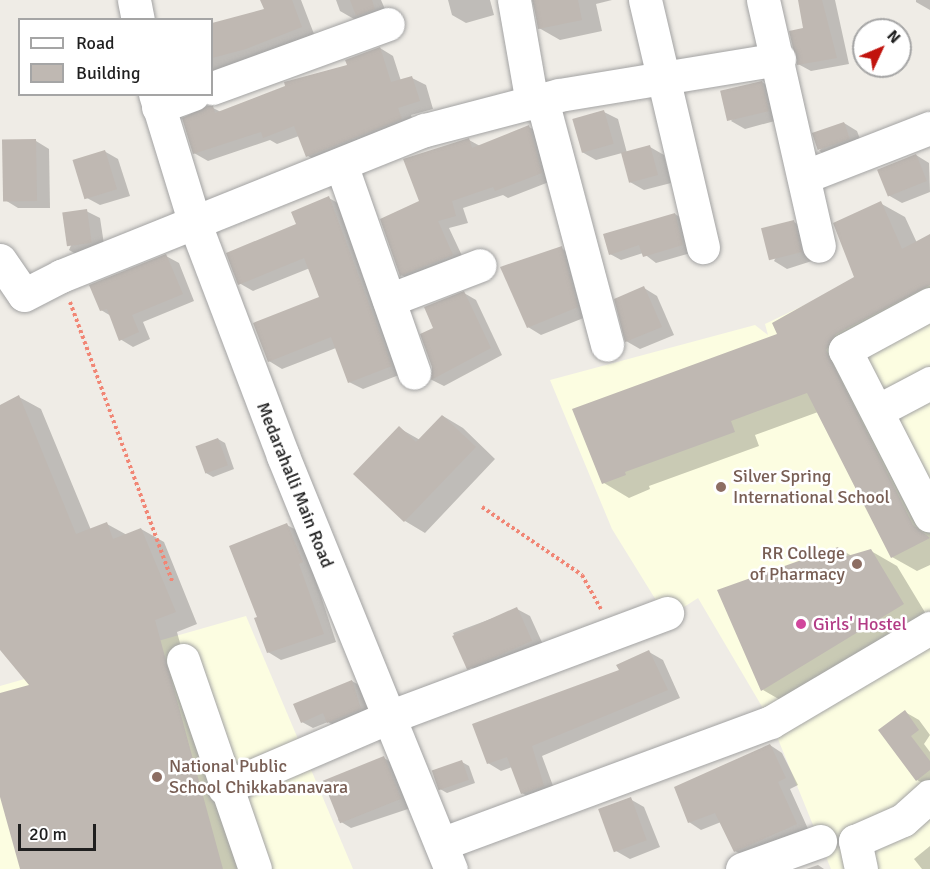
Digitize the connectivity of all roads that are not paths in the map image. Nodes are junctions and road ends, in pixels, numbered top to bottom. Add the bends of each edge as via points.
1 (134, 0) edge
2 (514, 0) edge
3 (645, 0) edge
4 (763, 0) edge
5 (138, 18) edge
6 (388, 24) dead end
7 (778, 59) junction
8 (664, 77) junction
9 (213, 88) edge
10 (183, 96) edge
11 (157, 101) edge
12 (537, 101) junction
13 (930, 128) edge
14 (341, 164) junction
15 (804, 177) junction
16 (195, 224) junction
17 (703, 246) dead end
18 (819, 246) dead end
19 (0, 260) edge
20 (480, 265) dead end
21 (389, 300) junction
22 (930, 304) edge
23 (607, 344) dead end
24 (414, 373) dead end
25 (930, 383) edge
26 (877, 411) junction
27 (930, 516) edge
28 (667, 613) dead end
29 (930, 628) edge
30 (183, 660) dead end
31 (389, 717) junction
32 (224, 788) junction
33 (930, 796) edge
34 (871, 836) junction
35 (820, 841) dead end
36 (446, 856) edge
37 (255, 869) edge
38 (742, 869) edge
39 (861, 869) edge
40 (873, 869) edge

1 - 5 street
2 - 12 street
3 - 8 street
4 - 7 street
6 - 9 street
7 - 8 street
7 - 15 street
8 - 12 street
8 - 17 street
10 - 11 street
11 - 16 street, Medarahalli Main Road
12 - 14 street via 425,130
12 - 23 street
13 - 15 street
14 - 16 street
14 - 21 street
15 - 18 street
16 - 19 street via 61,276 24,295
16 - 31 street, Medarahalli Main Road via 290,476
20 - 21 street
21 - 24 street
22 - 26 street via 845,350
25 - 26 street
26 - 27 street
28 - 31 street
29 - 36 street via 771,722
30 - 32 street
31 - 32 street
31 - 36 street, Medarahalli Main Road
32 - 37 street
33 - 34 street via 903,820
34 - 39 street via 855,841
34 - 40 street
35 - 38 street

